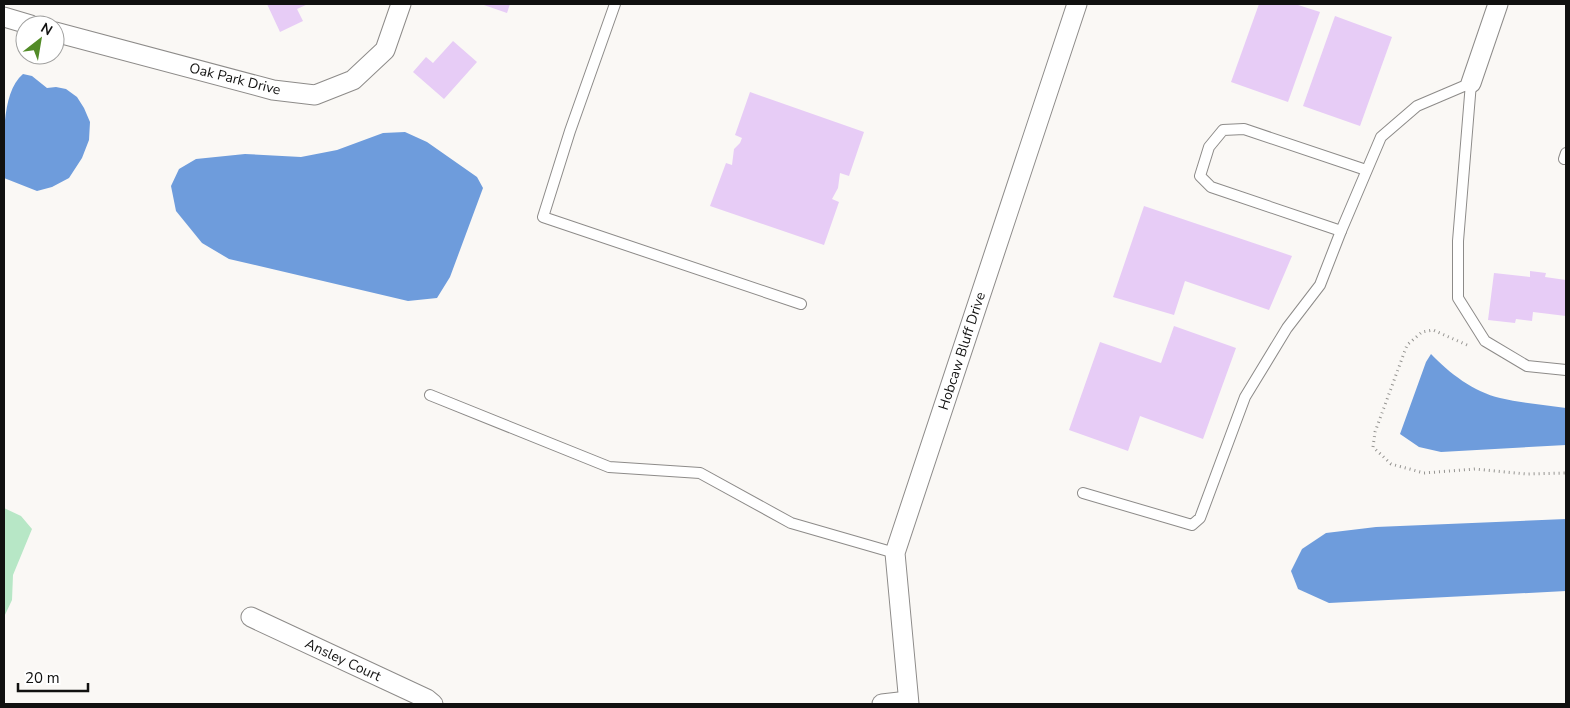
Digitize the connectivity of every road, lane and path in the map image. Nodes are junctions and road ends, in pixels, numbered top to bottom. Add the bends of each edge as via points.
1 (402, 4) edge
2 (615, 4) edge
3 (1077, 4) edge
4 (1498, 4) edge
5 (65, 35) edge
6 (1471, 83) junction
7 (1366, 170) junction
8 (1341, 231) junction
9 (801, 304) dead end
10 (1480, 332) junction
11 (1566, 370) edge
12 (430, 395) dead end
13 (1566, 473) edge
14 (1083, 493) dead end
15 (895, 553) junction
16 (251, 617) dead end
17 (909, 702) edge
18 (433, 704) edge
19 (882, 704) edge

1 - 5 street, Oak Park Drive via 385,50 353,80 315,95 273,90
2 - 9 lane via 543,217
3 - 15 street, Hobcaw Bluff Drive
4 - 6 street
6 - 7 lane via 1417,106 1381,137
6 - 10 lane via 1458,241 1458,298
7 - 8 lane
7 - 8 lane via 1244,129 1223,130 1209,147 1200,176 1211,187
8 - 14 lane via 1320,285 1287,328 1245,397 1200,518 1192,525
10 - 11 lane via 1485,341 1527,366
10 - 13 path via 1466,345 1433,330 1422,332 1407,345 1375,432 1373,447 1391,464 1424,473 1475,469 1526,474
12 - 15 lane via 609,467 700,473 791,523
15 - 17 street, Hobcaw Bluff Drive
16 - 18 street, Ansley Court via 427,698
17 - 19 street

